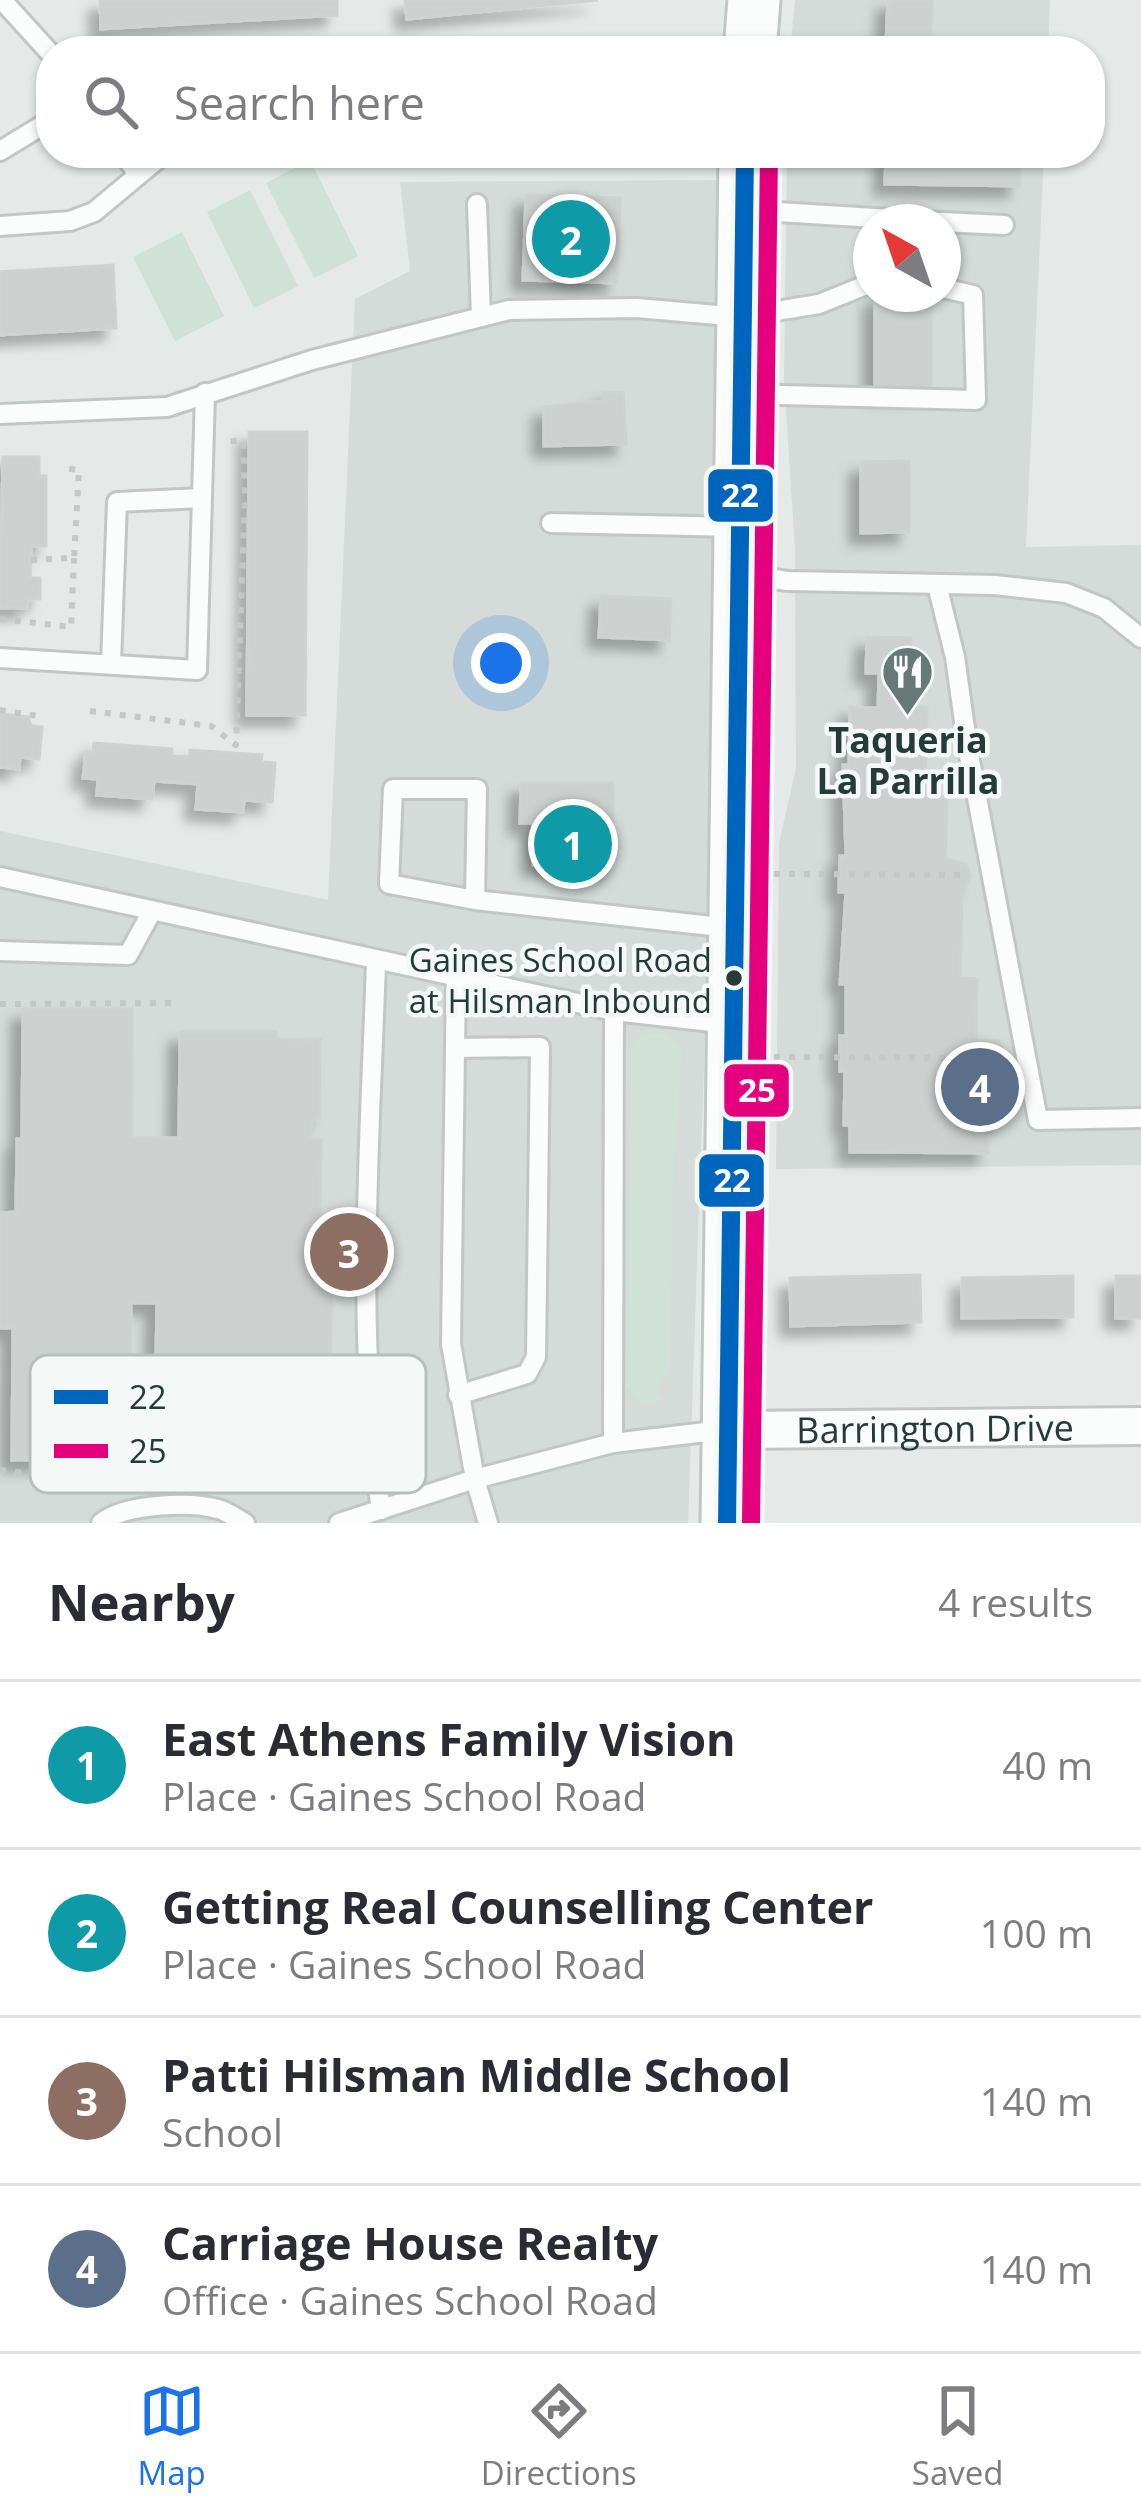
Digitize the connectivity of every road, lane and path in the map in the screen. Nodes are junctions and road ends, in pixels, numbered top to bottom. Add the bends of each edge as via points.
1 (2, 0) edge
2 (754, 0) edge
3 (750, 36) edge
4 (36, 37) edge
5 (36, 129) edge
6 (0, 151) edge
7 (134, 168) edge
8 (144, 168) edge
9 (745, 168) edge
10 (137, 173) junction
11 (477, 204) dead end
12 (744, 209) junction
13 (853, 216) edge
14 (961, 223) edge
15 (1004, 225) dead end
16 (0, 226) edge
17 (853, 290) edge
18 (961, 292) edge
19 (481, 317) junction
20 (740, 317) junction
21 (205, 393) junction
22 (742, 394) junction
23 (0, 414) edge
24 (204, 444) junction
25 (61, 468) dead end
26 (245, 497) dead end
27 (202, 498) junction
28 (551, 523) dead end
29 (740, 551) junction
30 (74, 558) junction
31 (31, 560) dead end
32 (937, 585) junction
33 (0, 619) edge
34 (1141, 638) edge
35 (0, 658) edge
36 (111, 664) junction
37 (0, 710) edge
38 (44, 717) dead end
39 (774, 874) dead end
40 (977, 875) dead end
41 (0, 877) edge
42 (475, 900) junction
43 (151, 913) junction
44 (734, 929) junction
45 (0, 951) edge
46 (376, 962) junction
47 (456, 976) junction
48 (177, 1003) dead end
49 (0, 1004) edge
50 (614, 1011) junction
51 (752, 1040) junction
52 (455, 1048) junction
53 (1010, 1058) dead end
54 (1141, 1118) edge
55 (369, 1355) edge
56 (458, 1395) junction
57 (1141, 1426) edge
58 (728, 1430) junction
59 (613, 1443) junction
60 (0, 1470) edge
61 (30, 1474) edge
62 (475, 1479) junction
63 (379, 1493) edge
64 (381, 1510) junction
65 (101, 1523) edge
66 (245, 1523) edge
67 (339, 1523) edge
68 (488, 1523) edge
69 (727, 1523) edge

1 - 4 lane
2 - 3 main road
5 - 6 lane
7 - 10 lane
8 - 10 lane
9 - 12 main road
10 - 16 lane via 82,217
11 - 19 lane
12 - 13 lane
12 - 20 main road
14 - 15 lane
17 - 20 lane
18 - 22 lane via 973,295 976,400
19 - 20 lane via 637,308
19 - 21 lane
20 - 22 main road
21 - 23 lane via 167,407
21 - 24 lane
22 - 29 main road
24 - 26 path via 243,440
24 - 27 lane
25 - 30 path via 79,470
27 - 36 lane via 117,502
27 - 36 lane via 197,670
28 - 29 lane
29 - 32 lane via 788,581
29 - 44 main road
30 - 31 path
30 - 33 path via 71,627
32 - 34 lane via 1066,593 1104,608
32 - 54 lane via 1037,1120
35 - 36 lane
37 - 38 path
39 - 40 path
41 - 43 lane
42 - 42 lane via 477,789 393,789 389,884
42 - 44 lane
43 - 45 lane via 128,956
43 - 46 lane
44 - 51 main road
46 - 47 lane
46 - 55 lane
47 - 50 lane
47 - 52 lane
48 - 49 path
50 - 51 lane
50 - 59 lane
51 - 53 path
51 - 58 main road
52 - 56 lane via 451,1344
52 - 56 lane via 540,1047 536,1357 527,1374
56 - 62 lane
57 - 58 street, Barrington Drive
58 - 59 lane
58 - 69 main road
59 - 62 lane
60 - 61 path
62 - 64 lane
62 - 68 lane
63 - 64 lane
64 - 67 lane
65 - 66 lane via 162,1505 219,1509

